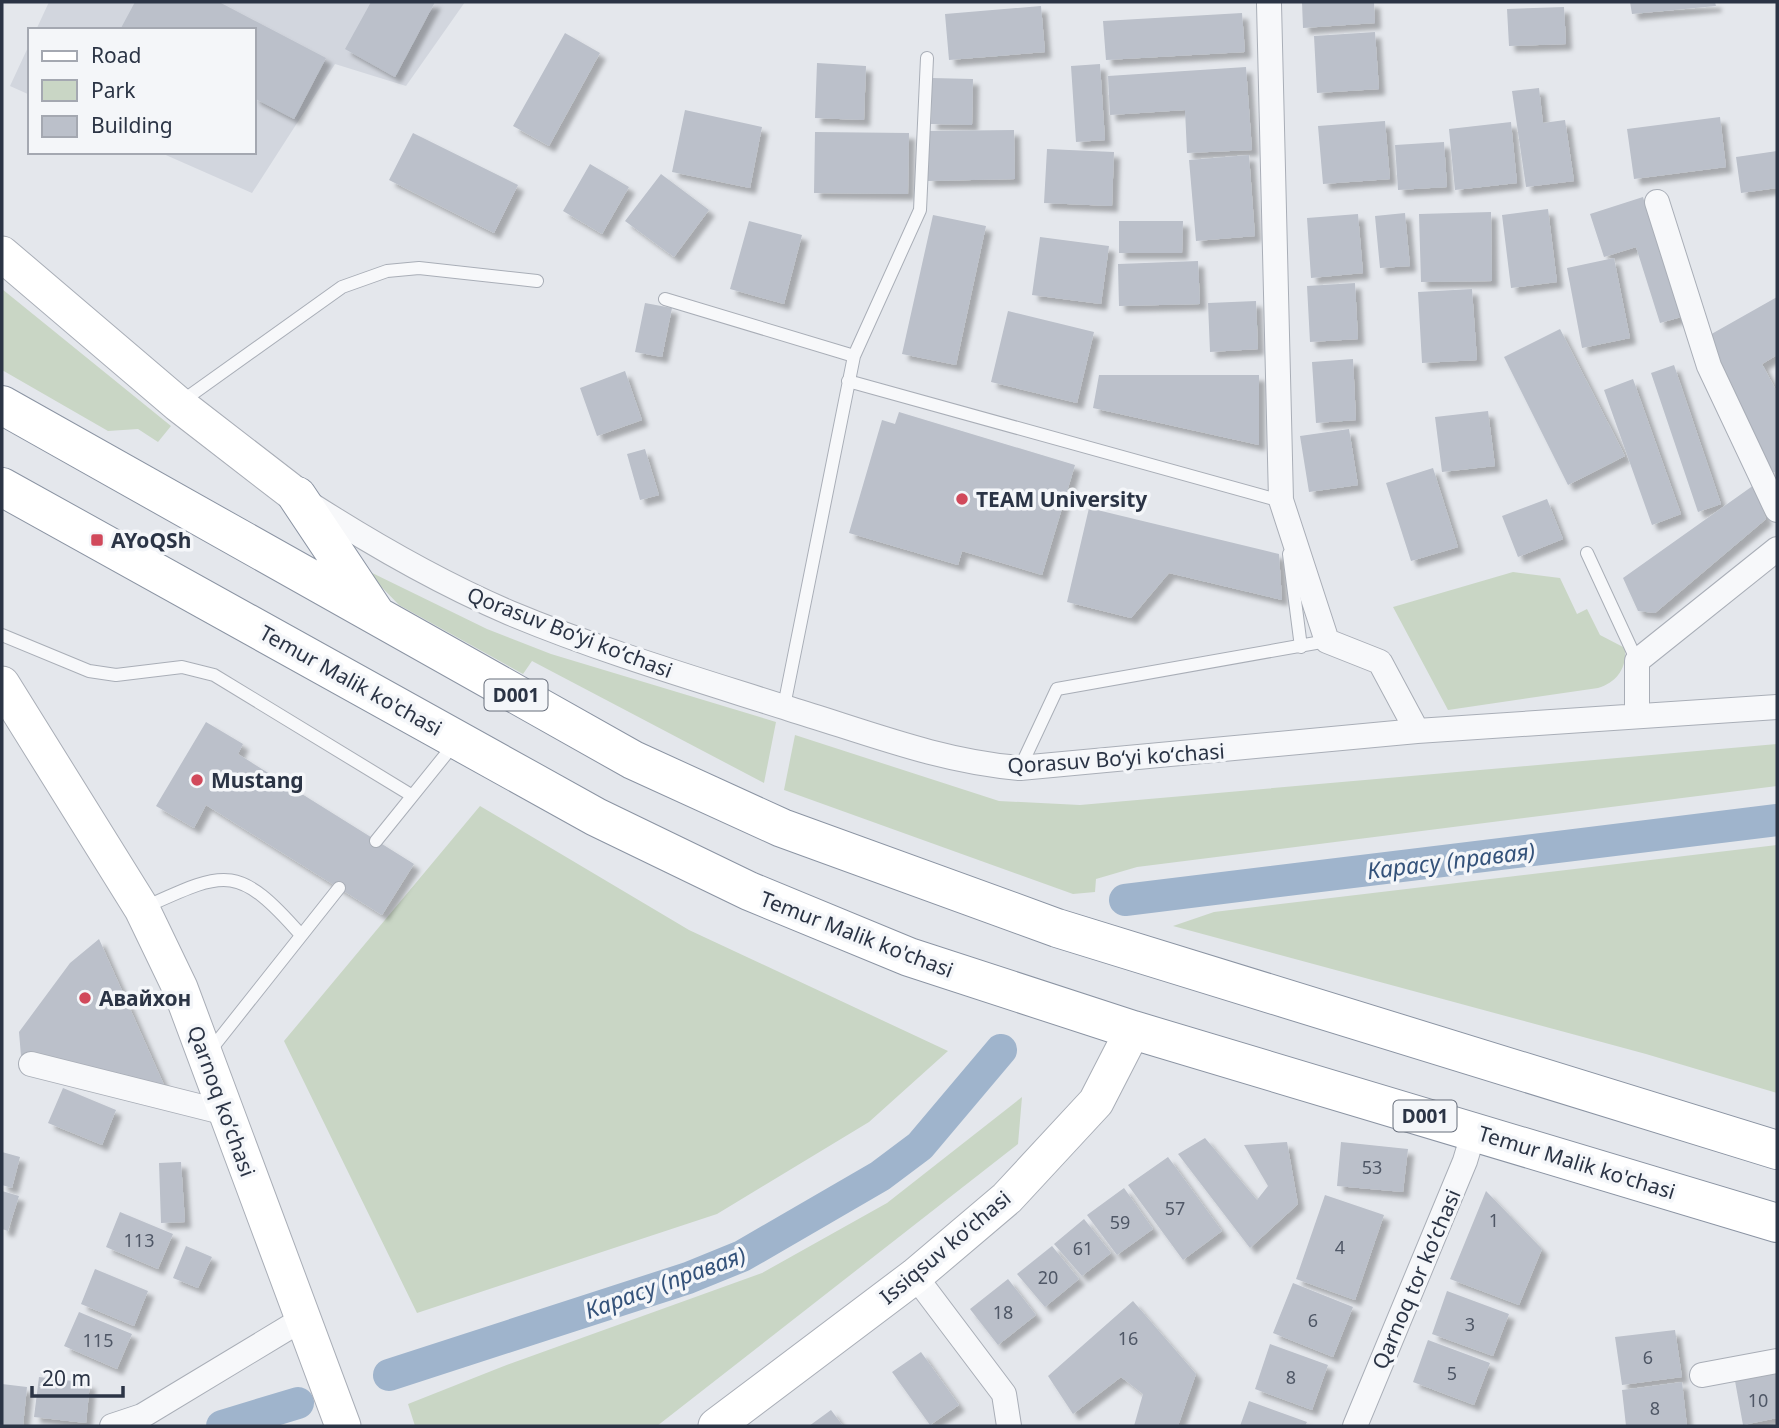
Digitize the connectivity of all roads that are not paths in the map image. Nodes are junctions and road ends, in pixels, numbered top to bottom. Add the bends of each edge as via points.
1 (1269, 4) dead end
2 (928, 58) dead end
3 (1657, 202) dead end
4 (2, 254) edge
5 (537, 281) dead end
6 (665, 299) dead end
7 (854, 356) junction
8 (848, 381) junction
9 (178, 404) junction
10 (2, 405) edge
11 (2, 487) edge
12 (297, 496) junction
13 (1281, 500) junction
14 (1777, 510) edge
15 (1777, 549) edge
16 (1587, 553) dead end
17 (380, 620) junction
18 (2, 635) edge
19 (1327, 641) junction
20 (1301, 647) junction
21 (1637, 661) junction
22 (2, 684) edge
23 (784, 706) junction
24 (1777, 707) edge
25 (1637, 716) junction
26 (1417, 731) junction
27 (458, 739) junction
28 (1020, 768) junction
29 (411, 794) junction
30 (376, 841) dead end
31 (338, 888) dead end
32 (142, 909) junction
33 (301, 935) junction
34 (1133, 1030) junction
35 (206, 1055) junction
36 (31, 1064) dead end
37 (226, 1112) junction
38 (1474, 1131) junction
39 (1777, 1150) edge
40 (1777, 1223) edge
41 (915, 1276) junction
42 (301, 1320) junction
43 (1777, 1362) edge
44 (1702, 1375) dead end
45 (342, 1425) edge
46 (112, 1426) edge
47 (716, 1426) edge
48 (1009, 1426) edge
49 (1355, 1426) edge

1 - 13 street
2 - 7 lane via 920,210
3 - 14 street via 1709,366
4 - 9 street
5 - 9 lane via 419,268 387,271 342,287
6 - 7 lane
7 - 8 lane
8 - 13 lane
8 - 23 lane
9 - 12 street
10 - 17 highway, D001
11 - 27 highway, Temur Malik ko'chasi / D001
12 - 17 highway
12 - 23 street, Qorasuv Bo‘yi koʻchasi via 431,576 511,614 653,666
13 - 19 street
13 - 20 lane
15 - 21 street
16 - 21 lane
17 - 39 highway, D001 via 633,760 871,863 1057,928
18 - 29 lane via 89,671 116,675 182,667 214,674
19 - 20 lane
19 - 26 street via 1380,662
20 - 28 lane via 1057,689
21 - 25 street
22 - 32 street, Qarnoq koʻchasi
23 - 28 street, Qorasuv Bo‘yi koʻchasi via 929,752 977,764
24 - 25 street, Qorasuv Bo‘yi koʻchasi
25 - 26 street, Qorasuv Bo‘yi koʻchasi
26 - 28 street, Qorasuv Bo‘yi koʻchasi
27 - 29 lane
27 - 34 highway, Temur Malik ko'chasi / D001 via 596,817 749,891 897,953
29 - 30 lane
31 - 33 lane
32 - 33 lane via 204,881 230,878 256,890
32 - 35 street, Qarnoq koʻchasi
33 - 35 lane
34 - 38 highway, Temur Malik ko'chasi / D001
34 - 41 street, Issiqsuv koʻchasi via 1096,1102 1007,1198
35 - 37 street, Qarnoq koʻchasi
36 - 37 street
37 - 42 street, Qarnoq koʻchasi
38 - 40 highway, Temur Malik ko'chasi / D001
38 - 49 street, Qarnoq tor koʻchasi
41 - 47 street, Issiqsuv koʻchasi
41 - 48 street via 1004,1394
42 - 45 street, Qarnoq koʻchasi
42 - 46 street via 142,1416
43 - 44 street

